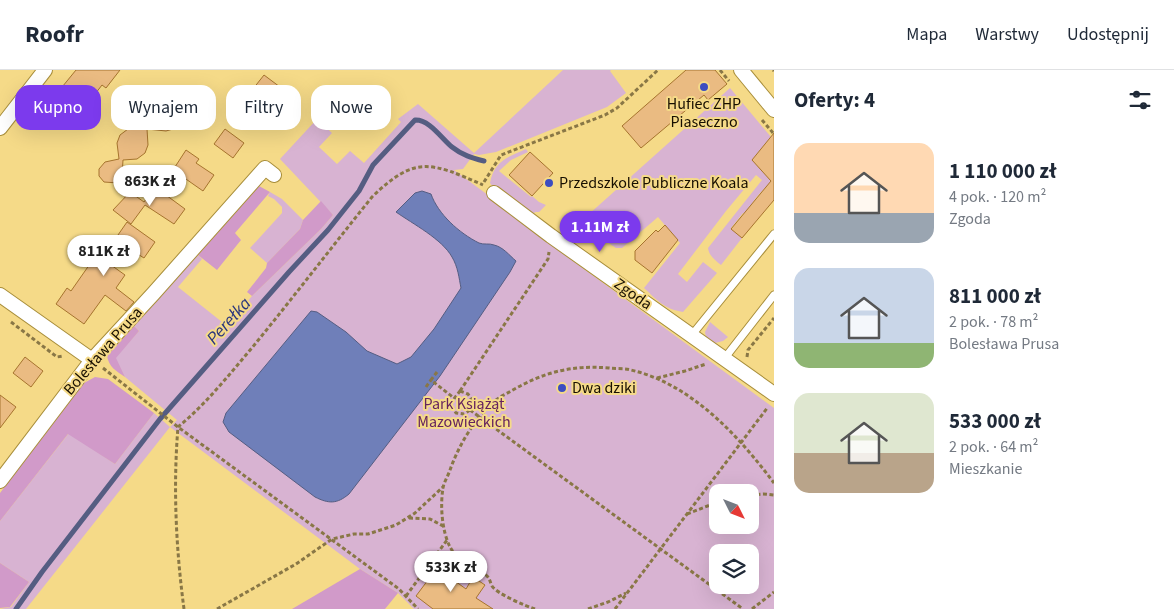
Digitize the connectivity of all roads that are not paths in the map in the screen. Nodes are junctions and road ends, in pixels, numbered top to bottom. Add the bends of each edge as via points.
1 (45, 70) edge
2 (741, 70) edge
3 (774, 110) edge
4 (0, 128) edge
5 (274, 175) dead end
6 (488, 189) road end
7 (774, 234) edge
8 (0, 295) edge
9 (774, 295) edge
10 (691, 336) junction
11 (724, 359) junction
12 (92, 360) junction
13 (772, 399) edge
14 (0, 481) edge

1 - 4 street
2 - 3 street
5 - 12 street, Bolesława Prusa via 265,168
6 - 10 street, Zgoda
7 - 10 lane
8 - 12 street
9 - 11 lane
10 - 11 street, Zgoda
11 - 13 street, Zgoda
12 - 14 street, Bolesława Prusa

